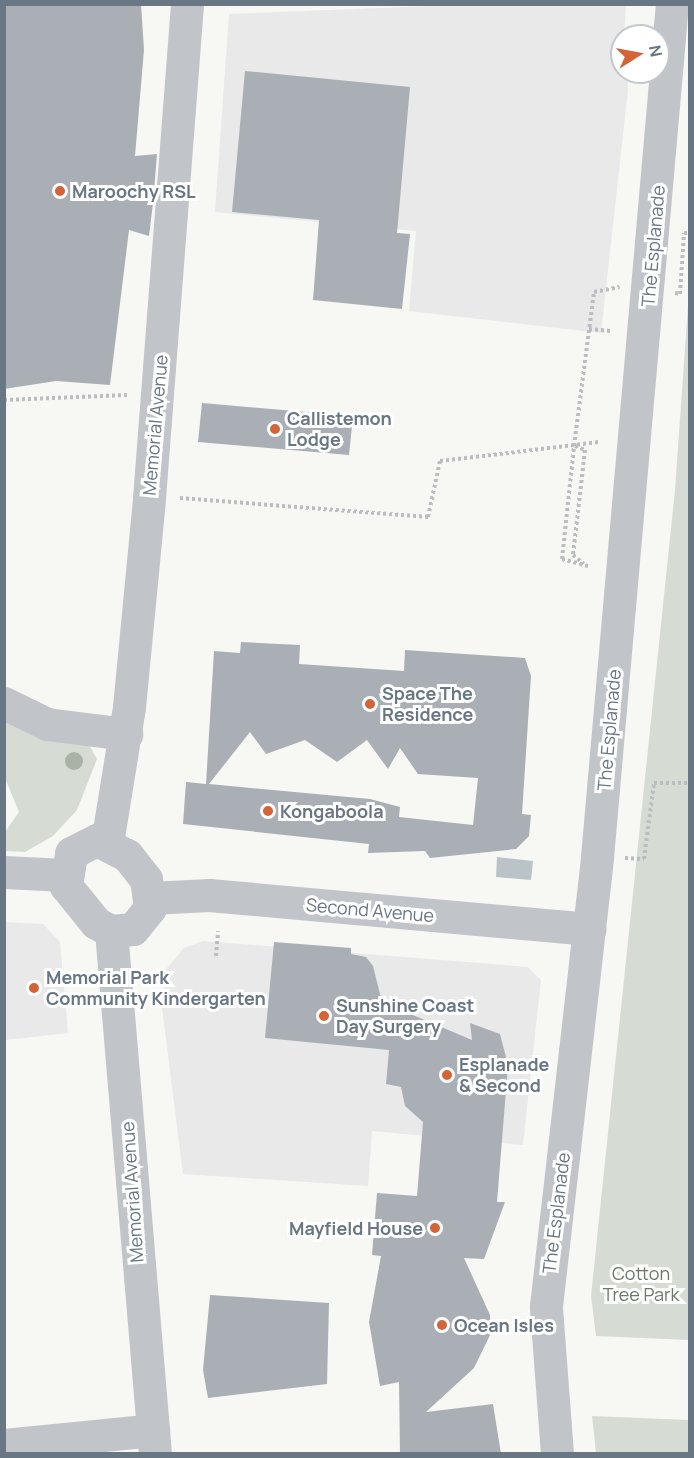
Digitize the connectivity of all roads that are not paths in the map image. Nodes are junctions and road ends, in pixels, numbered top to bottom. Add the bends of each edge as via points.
1 (187, 4) edge
2 (672, 4) edge
3 (4, 703) edge
4 (126, 734) junction
5 (107, 843) junction
6 (4, 872) edge
7 (65, 875) junction
8 (150, 898) junction
9 (589, 929) junction
10 (111, 931) junction
11 (154, 1442) edge
12 (4, 1445) edge
13 (557, 1454) edge

1 - 4 street, Memorial Avenue via 158,393
2 - 9 street, The Esplanade
3 - 4 street via 46,724
4 - 5 street, Memorial Avenue
5 - 7 street via 80,844
5 - 8 street via 138,868
6 - 7 street
7 - 10 street via 77,906
8 - 9 street, Second Avenue via 209,895
8 - 10 street via 150,908 133,929
9 - 13 street, The Esplanade via 546,1306
10 - 11 street, Memorial Avenue
11 - 12 street

